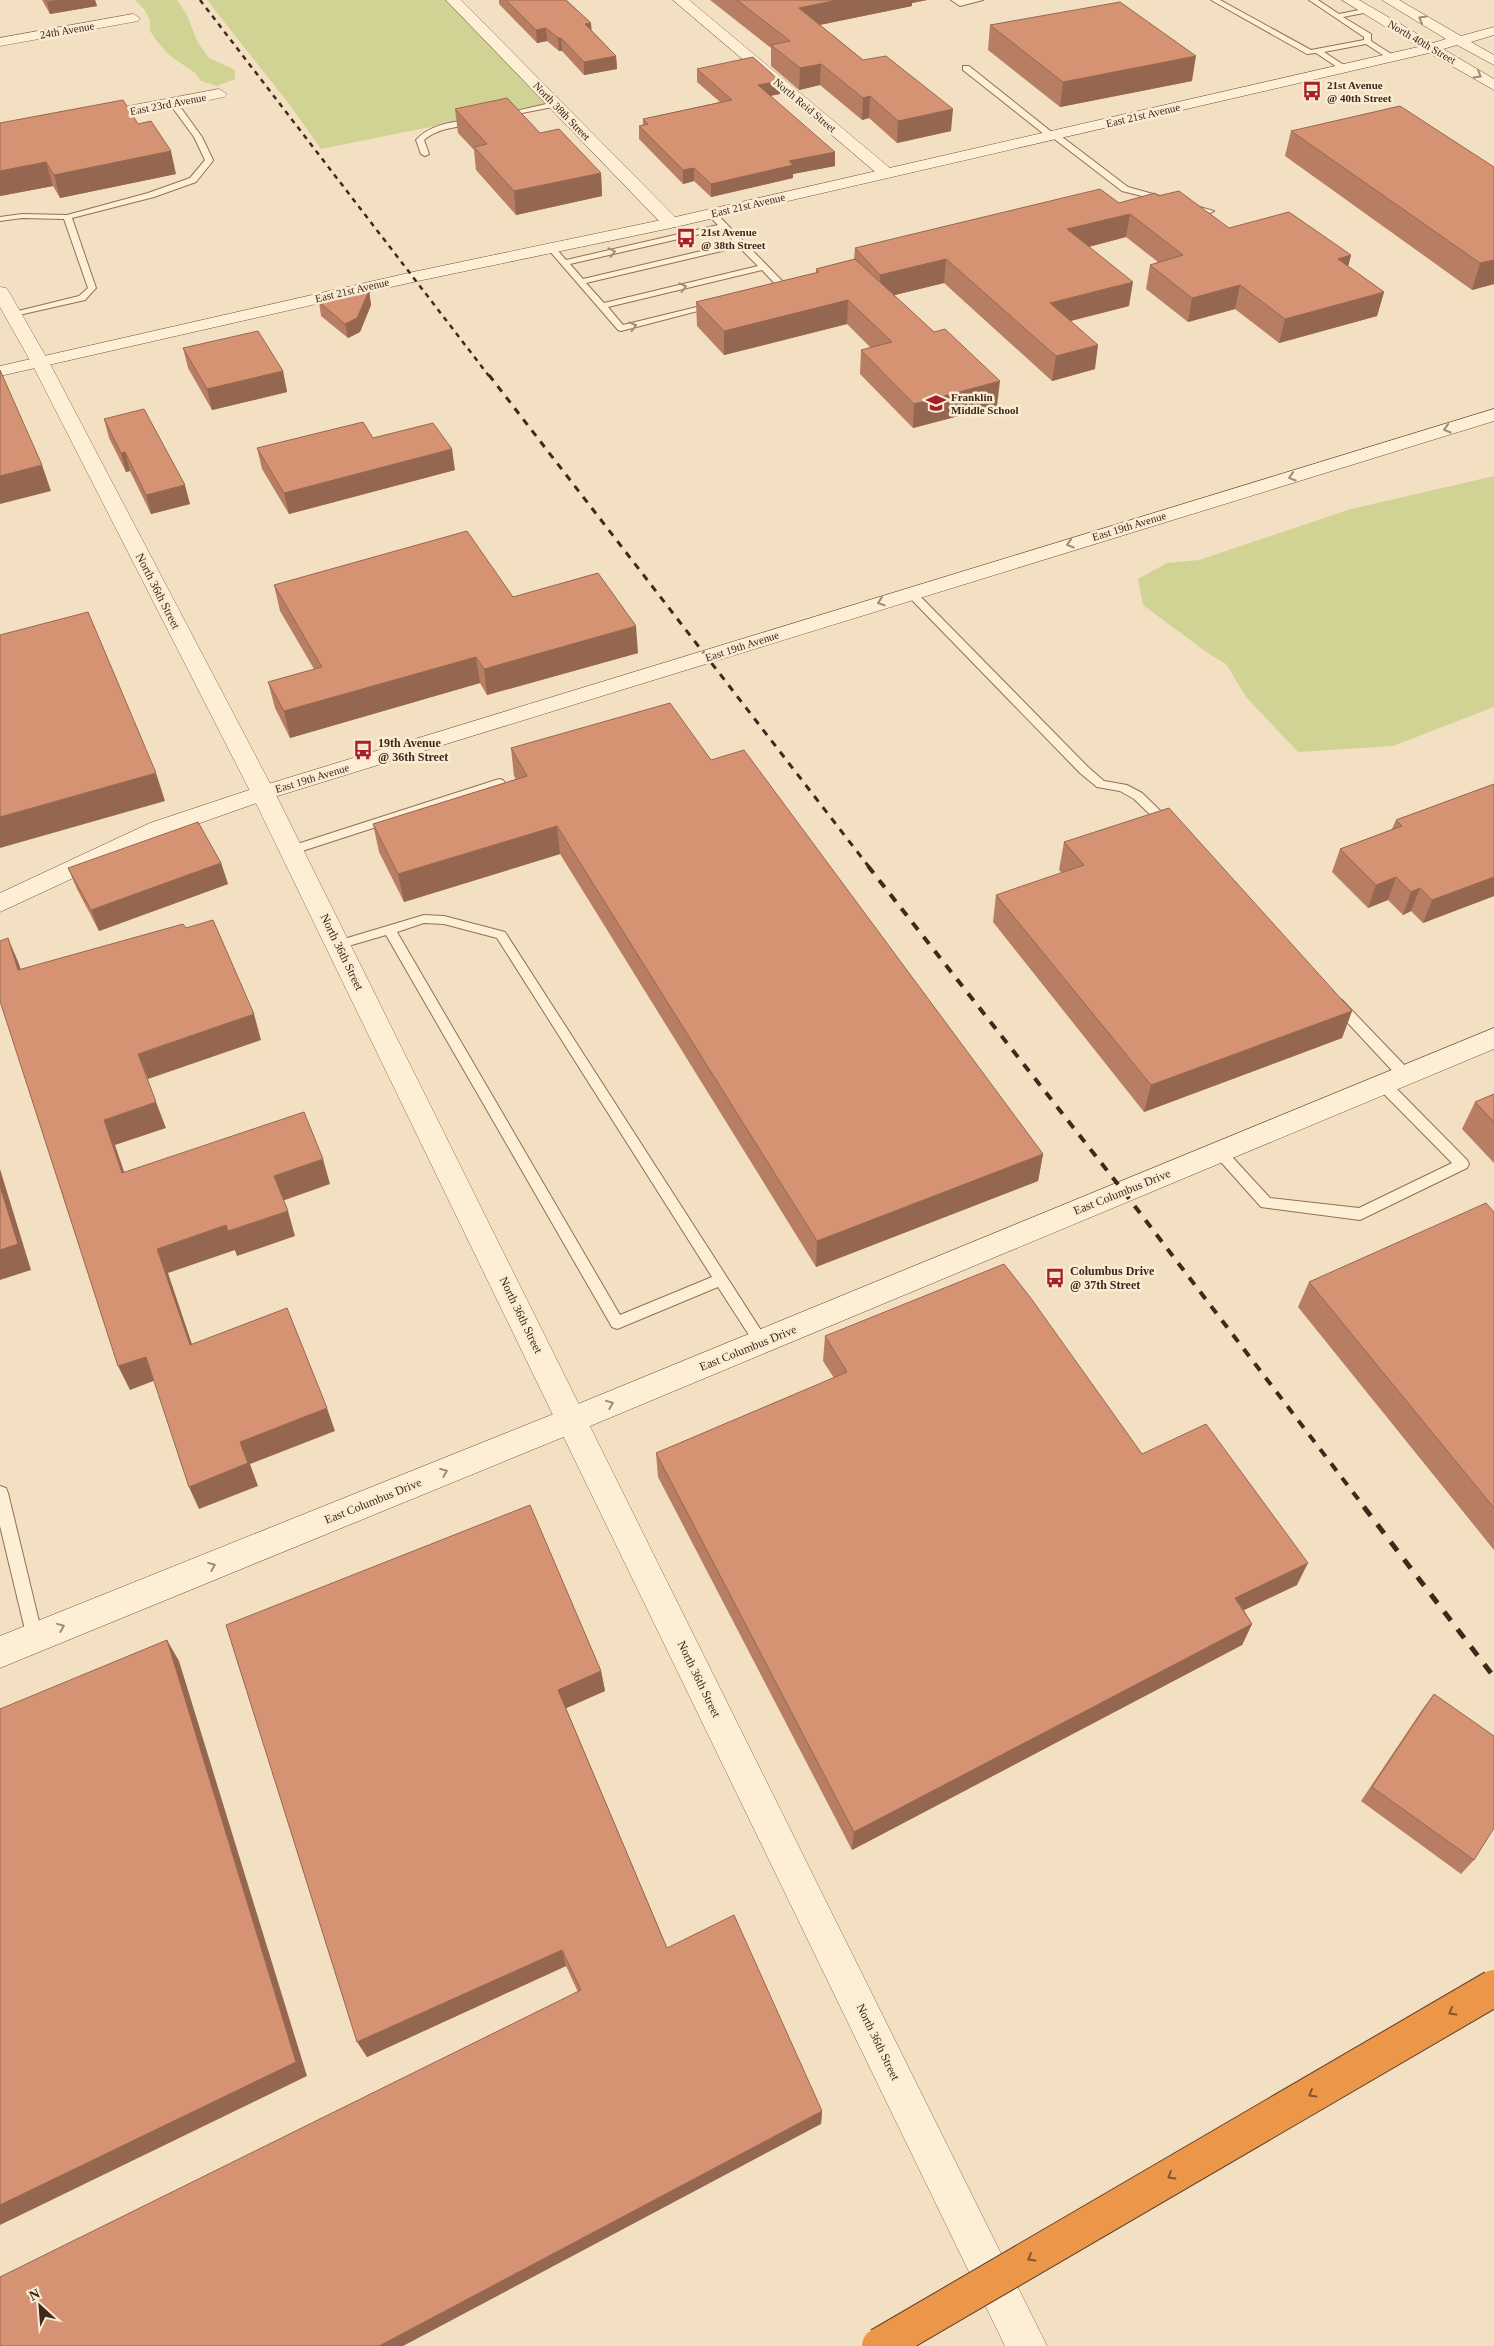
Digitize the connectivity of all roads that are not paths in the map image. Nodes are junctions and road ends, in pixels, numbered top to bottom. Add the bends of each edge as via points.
1 (453, 0) edge
2 (680, 0) edge
3 (955, 0) edge
4 (979, 0) edge
5 (1215, 0) edge
6 (1312, 0) edge
7 (1349, 0) edge
8 (1389, 0) edge
9 (1366, 10) junction
10 (1337, 16) junction
11 (133, 18) dead end
12 (1494, 31) edge
13 (1457, 40) junction
14 (0, 42) edge
15 (1368, 42) junction
16 (1431, 48) junction
17 (1319, 52) junction
18 (1392, 57) junction
19 (1494, 61) edge
20 (966, 68) dead end
21 (1342, 68) junction
22 (1494, 85) edge
23 (219, 94) dead end
24 (173, 103) junction
25 (555, 104) junction
26 (490, 118) edge
27 (481, 120) edge
28 (77, 121) edge
29 (1053, 136) junction
30 (425, 154) dead end
31 (885, 172) junction
32 (1210, 211) edge
33 (711, 213) junction
34 (67, 217) junction
35 (0, 219) edge
36 (671, 223) junction
37 (724, 226) junction
38 (741, 244) junction
39 (551, 248) junction
40 (564, 263) junction
41 (764, 267) junction
42 (580, 282) junction
43 (766, 294) edge
44 (7, 303) edge
45 (727, 303) edge
46 (602, 306) junction
47 (40, 362) junction
48 (0, 371) edge
49 (1494, 415) edge
50 (911, 593) junction
51 (499, 783) edge
52 (263, 793) junction
53 (1176, 834) edge
54 (292, 850) junction
55 (0, 903) edge
56 (390, 930) junction
57 (338, 945) junction
58 (1328, 993) edge
59 (1494, 1038) edge
60 (1394, 1080) junction
61 (1219, 1152) junction
62 (721, 1279) junction
63 (761, 1342) junction
64 (572, 1420) junction
65 (0, 1493) edge
66 (35, 1638) junction
67 (0, 1652) edge
68 (1494, 1988) edge
69 (880, 2346) edge
70 (1028, 2346) edge

1 - 25 street, North 38th Street
2 - 31 street, North Reid Street
3 - 4 lane via 960,4
5 - 17 lane via 1299,48
6 - 10 lane
7 - 9 street, North 40th Street
13 -> 8 street, North 40th Street
9 - 10 lane
9 - 16 street, North 40th Street
10 - 15 lane via 1368,36
11 - 14 street, 24th Avenue
12 - 13 street, East 21st Avenue
13 - 16 street, East 21st Avenue
13 - 19 street, North 40th Street
15 - 17 lane
15 - 18 lane
16 - 18 street, East 21st Avenue
16 -> 22 street, North 40th Street
17 - 21 lane
18 - 21 street, East 21st Avenue
20 - 29 lane
21 - 29 street, East 21st Avenue
23 - 24 street, East 23rd Avenue
24 - 28 street, East 23rd Avenue
24 - 34 lane via 198,137 209,160 193,180 151,195
25 - 26 lane
25 - 36 street, North 38th Street
27 - 30 lane via 435,129 425,135 420,140
29 - 31 street, East 21st Avenue
29 - 32 lane via 1126,189
31 - 33 street, East 21st Avenue
33 - 36 street, East 21st Avenue
33 - 37 lane
34 - 35 lane
34 - 44 lane via 92,288 82,298
36 - 39 street, East 21st Avenue
37 - 38 lane
40 -> 37 lane
38 - 41 lane
38 - 42 lane
39 - 40 lane
39 - 47 street, East 21st Avenue
40 - 42 lane
41 - 43 lane via 785,289
46 -> 41 lane
42 - 46 lane
44 - 47 street, North 36th Street
46 -> 45 lane via 621,328
47 - 48 street, East 21st Avenue
47 - 52 street, North 36th Street
49 -> 50 street, East 19th Avenue
50 -> 52 street, East 19th Avenue
50 - 53 lane via 1084,770 1101,784 1122,788 1138,796
51 - 54 lane
52 - 54 street, North 36th Street
52 - 55 street, East 19th Avenue via 158,829
54 - 57 street, North 36th Street
56 - 57 lane
56 - 62 lane via 424,918 501,935
56 - 62 lane via 617,1323
57 - 64 street, North 36th Street
58 - 60 lane
59 - 60 street, East Columbus Drive
60 - 61 street, East Columbus Drive
60 - 61 lane via 1462,1164 1360,1214 1266,1203
61 - 63 street, East Columbus Drive
62 - 63 lane
64 -> 63 street, East Columbus Drive
66 -> 64 street, East Columbus Drive
64 - 70 street, North 36th Street
65 - 66 lane
66 - 67 street, East Columbus Drive
68 -> 69 highway, bridge

